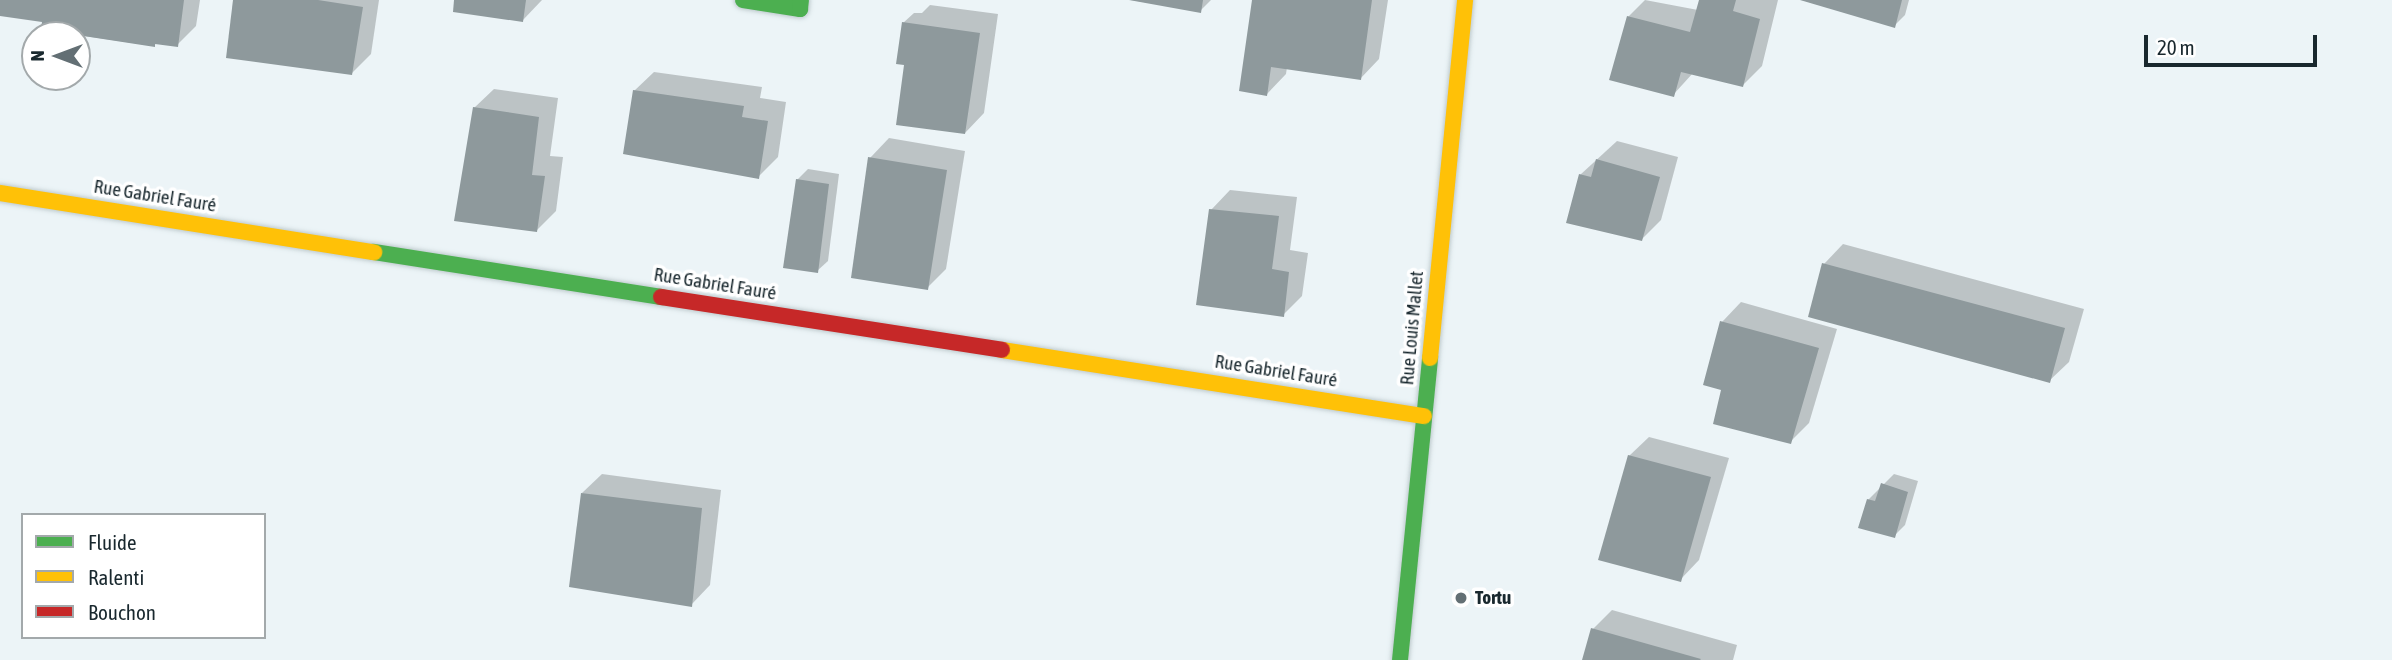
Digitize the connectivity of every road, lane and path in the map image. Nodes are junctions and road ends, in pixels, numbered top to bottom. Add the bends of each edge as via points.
1 (744, 0) edge
2 (801, 0) edge
3 (1465, 0) edge
4 (0, 193) edge
5 (1424, 416) junction
6 (1400, 660) edge

1 - 2 street via 800,9
3 - 5 street, Rue Louis Mallet
4 - 5 street, Rue Gabriel Fauré
5 - 6 street, Rue Louis Mallet

